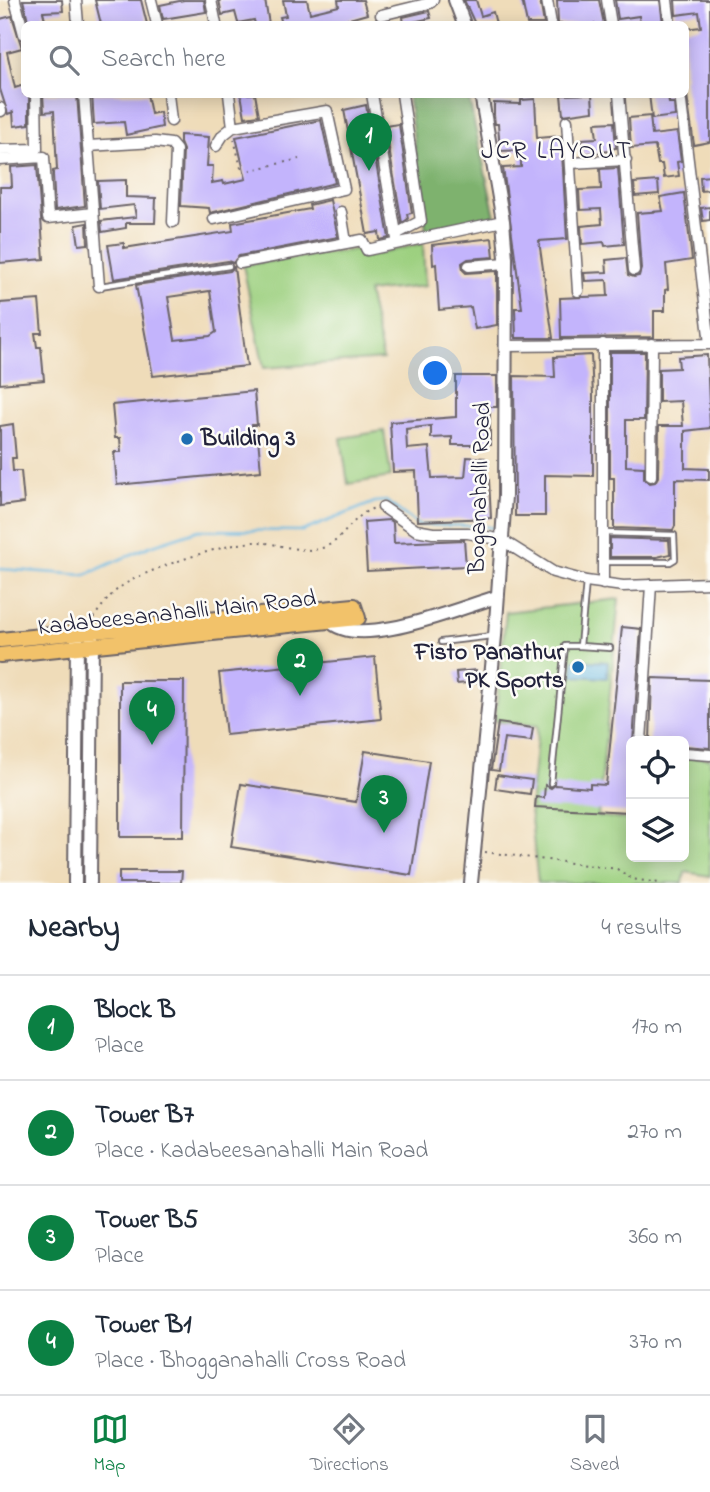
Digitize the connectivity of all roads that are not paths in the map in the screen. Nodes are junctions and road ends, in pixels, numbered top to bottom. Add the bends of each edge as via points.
1 (15, 0) edge
2 (76, 0) edge
3 (151, 0) edge
4 (211, 0) edge
5 (433, 0) edge
6 (455, 0) edge
7 (547, 0) edge
8 (607, 0) edge
9 (667, 0) edge
10 (381, 15) dead end
11 (78, 21) edge
12 (156, 21) edge
13 (215, 21) edge
14 (463, 21) edge
15 (550, 21) edge
16 (610, 21) edge
17 (670, 21) edge
18 (21, 23) edge
19 (36, 98) edge
20 (84, 98) edge
21 (168, 98) edge
22 (230, 98) edge
23 (373, 98) edge
24 (403, 98) edge
25 (482, 98) edge
26 (620, 98) edge
27 (680, 98) edge
28 (171, 121) dead end
29 (567, 121) dead end
30 (236, 127) junction
31 (88, 146) junction
32 (216, 146) dead end
33 (0, 150) edge
34 (0, 160) edge
35 (626, 160) junction
36 (570, 163) junction
37 (341, 212) dead end
38 (93, 213) junction
39 (214, 219) dead end
40 (503, 220) junction
41 (173, 222) dead end
42 (396, 239) junction
43 (346, 242) junction
44 (240, 262) dead end
45 (506, 263) junction
46 (229, 266) dead end
47 (469, 266) dead end
48 (635, 270) dead end
49 (99, 286) joint
50 (578, 291) dead end
51 (603, 344) junction
52 (652, 344) junction
53 (710, 345) edge
54 (506, 346) junction
55 (651, 476) dead end
56 (383, 507) road end
57 (603, 533) junction
58 (502, 540) junction
59 (603, 562) junction
60 (603, 580) junction
61 (586, 581) junction
62 (710, 583) edge
63 (651, 585) junction
64 (497, 597) junction
65 (330, 621) junction
66 (495, 636) junction
67 (84, 639) junction
68 (0, 640) edge
69 (441, 642) dead end
70 (580, 646) junction
71 (610, 648) dead end
72 (0, 655) edge
73 (641, 736) edge
74 (689, 753) edge
75 (710, 754) edge
76 (551, 783) dead end
77 (75, 860) junction
78 (91, 861) junction
79 (75, 883) edge
80 (90, 883) edge
81 (471, 883) edge

1 - 18 street
2 - 11 street
3 - 12 street
4 - 13 street
5 - 10 street
6 - 14 street
7 - 15 street
8 - 16 street
9 - 17 street
19 - 33 street via 37,149
20 - 31 street
21 - 28 street
22 - 30 street
23 - 42 street
24 - 42 street via 421,221
25 - 40 street, Boganahalli Road
26 - 35 street
27 - 53 street
29 - 36 street
30 - 32 street
30 - 39 street via 327,111 344,189
31 - 38 street
31 - 41 street via 171,144 176,150
34 - 38 street via 44,156 46,218
35 - 36 street
35 - 48 street
36 - 50 street
37 - 43 street
38 - 49 street
40 - 42 street
40 - 45 street, Boganahalli Road
42 - 43 street via 367,250 363,240
43 - 44 street
45 - 47 street
45 - 54 street, Boganahalli Road
46 - 49 lane
51 - 52 street
51 - 54 street
51 - 57 street
52 - 53 street
52 - 55 street
54 - 58 street, Boganahalli Road
56 - 58 street via 416,530
57 - 59 street
57 - 59 lane via 670,534 675,537 675,559
58 - 61 street via 553,572
58 - 64 street, Boganahalli Road
59 - 60 street
60 - 61 street
60 - 63 street
61 - 70 lane
62 - 63 street
63 - 73 street
64 - 65 street via 383,631 338,629
64 - 66 street, Boganahalli Road
65 - 67 main road, Kadabeesanahalli Main Road
65 - 67 main road, Kadabeesanahalli Main Road via 356,612
66 - 69 lane
66 - 81 street, Boganahalli Road
67 - 68 main road, Kadabeesanahalli Main Road
67 - 72 main road, Kadabeesanahalli Main Road
67 - 77 street
67 - 78 street
70 - 71 lane
70 - 76 lane via 565,646
74 - 75 street
77 - 78 street
77 - 79 street
78 - 80 street

